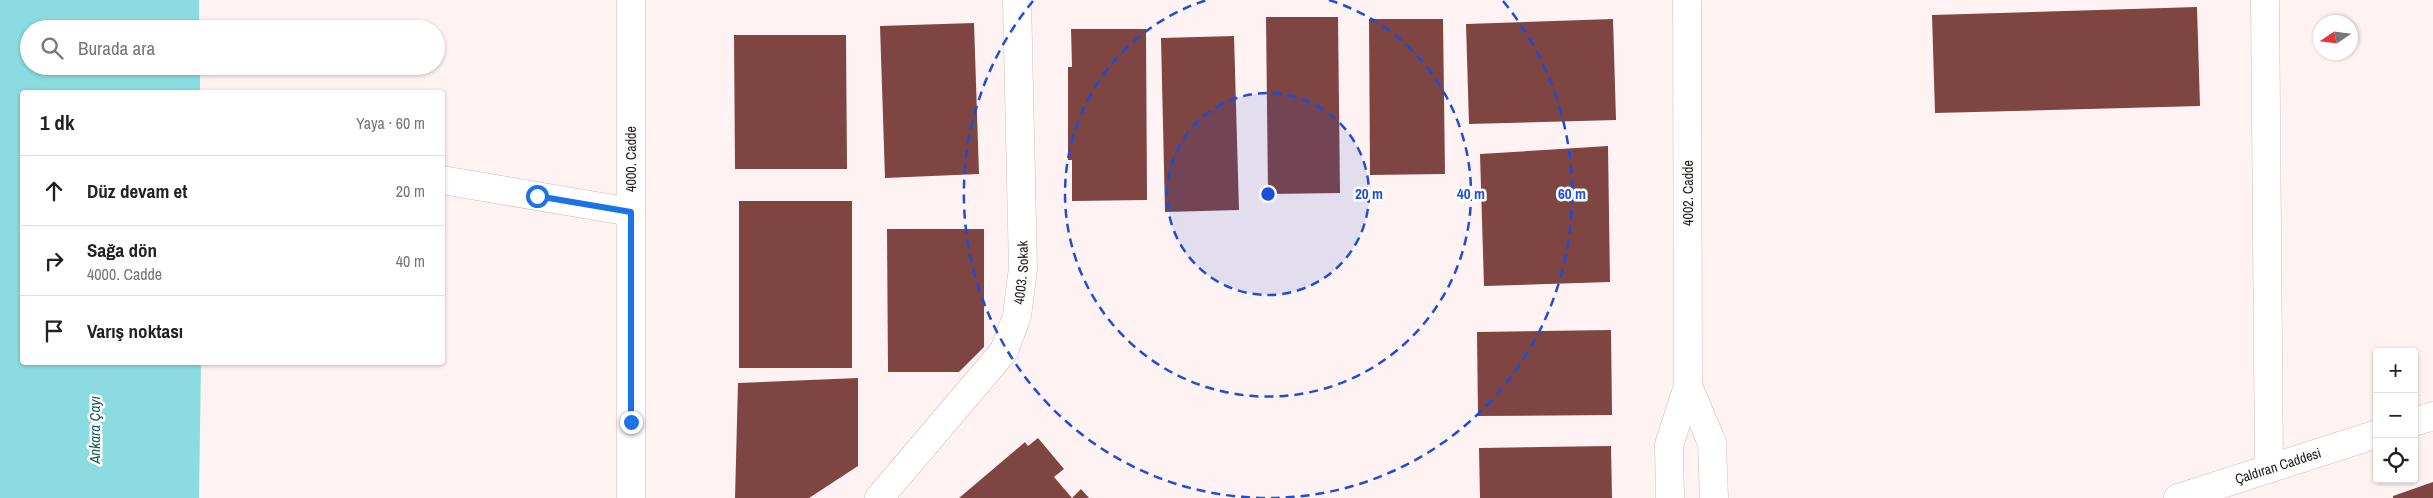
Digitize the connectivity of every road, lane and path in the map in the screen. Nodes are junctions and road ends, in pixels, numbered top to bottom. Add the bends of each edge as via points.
1 (631, 0) edge
2 (1017, 0) edge
3 (1687, 0) edge
4 (2264, 0) edge
5 (445, 181) edge
6 (631, 212) junction
7 (1688, 386) junction
8 (2433, 416) edge
9 (2418, 421) edge
10 (2373, 435) edge
11 (2269, 469) junction
12 (631, 498) edge
13 (878, 498) edge
14 (1670, 498) edge
15 (1714, 498) edge
16 (2178, 498) edge

1 - 6 street, 4000. Cadde
2 - 13 street, 4003. Sokak via 1023,268 1017,316 1004,351
3 - 7 street, 4002. Cadde
4 - 11 street
5 - 6 street
6 - 12 street, 4000. Cadde
7 - 14 street, 4002. Cadde via 1669,445
7 - 15 street, 4002. Cadde via 1712,442
8 - 9 street
10 - 11 street, Çaldıran Caddesi
11 - 16 street, Çaldıran Caddesi

